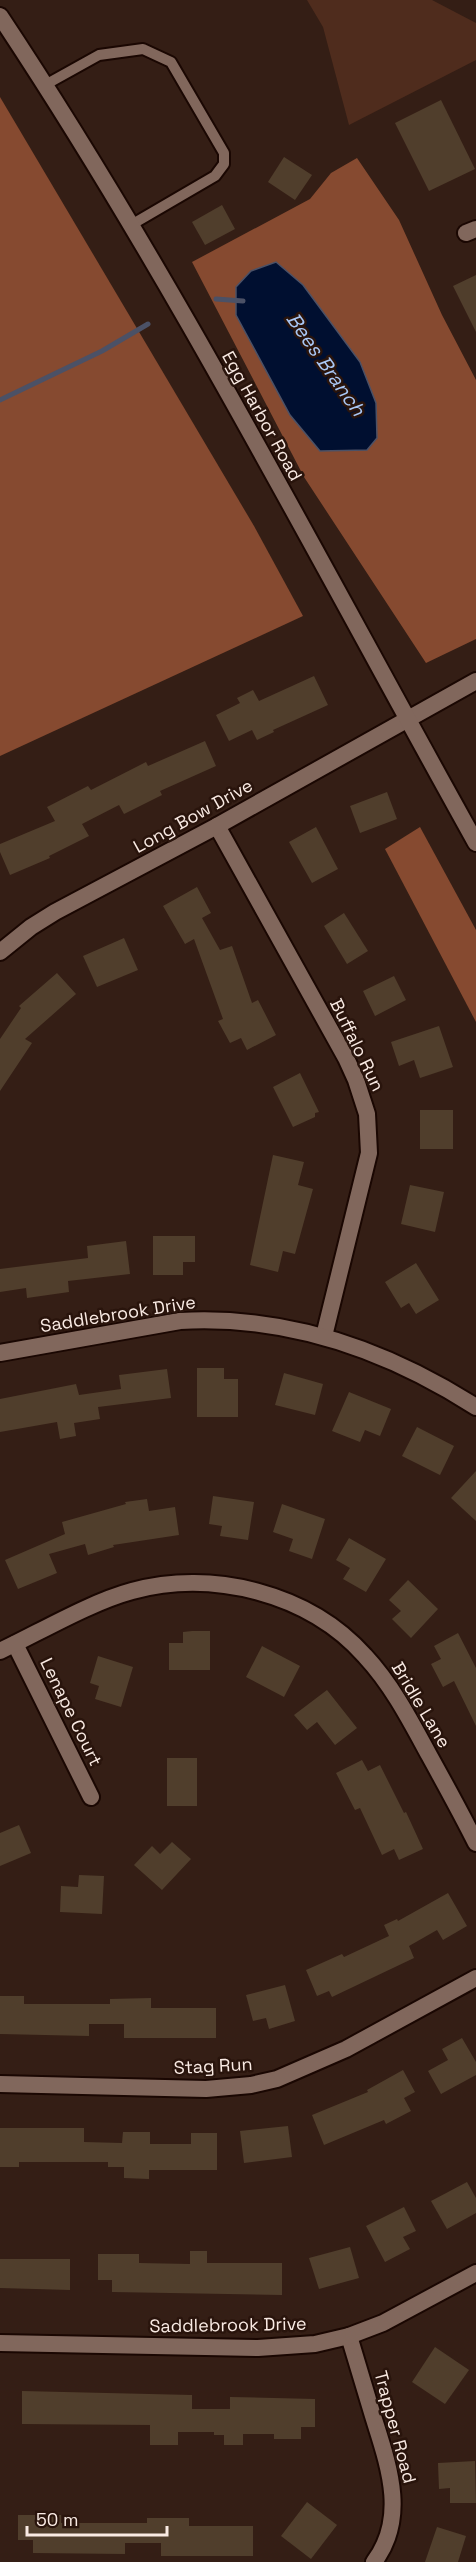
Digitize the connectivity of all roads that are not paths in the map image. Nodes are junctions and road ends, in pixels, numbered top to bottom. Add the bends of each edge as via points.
1 (0, 16) edge
2 (45, 85) junction
3 (131, 225) junction
4 (476, 681) edge
5 (407, 720) junction
6 (217, 826) junction
7 (476, 843) edge
8 (0, 952) edge
9 (324, 1336) junction
10 (0, 1353) edge
11 (476, 1407) edge
12 (15, 1644) junction
13 (0, 1651) edge
14 (91, 1797) dead end
15 (476, 1843) edge
16 (476, 1978) edge
17 (0, 2084) edge
18 (476, 2273) edge
19 (349, 2336) junction
20 (0, 2343) edge
21 (374, 2562) edge

1 - 2 street, Egg Harbor Road
2 - 3 street, Egg Harbor Road
2 - 3 lane via 99,55 143,49 171,62 224,153 224,164 215,176
3 - 5 street, Egg Harbor Road
4 - 5 street, Long Bow Drive
5 - 6 street, Long Bow Drive
5 - 7 street, Egg Harbor Road
6 - 8 street, Long Bow Drive via 56,912
6 - 9 street, Buffalo Run via 345,1058 367,1114 369,1153
9 - 10 street, Saddlebrook Drive via 256,1323 180,1320
9 - 11 street, Saddlebrook Drive via 417,1372
12 - 13 street, Bridle Lane
12 - 14 street, Lenape Court
12 - 15 street, Bridle Lane via 111,1598 147,1587 201,1583 280,1599 326,1622 377,1670 403,1707
16 - 17 street, Stag Run via 346,2049 298,2072 268,2081 206,2089
18 - 19 street, Saddlebrook Drive via 411,2310
19 - 20 street, Saddlebrook Drive via 258,2348
19 - 21 street, Trapper Road via 393,2490 391,2526

